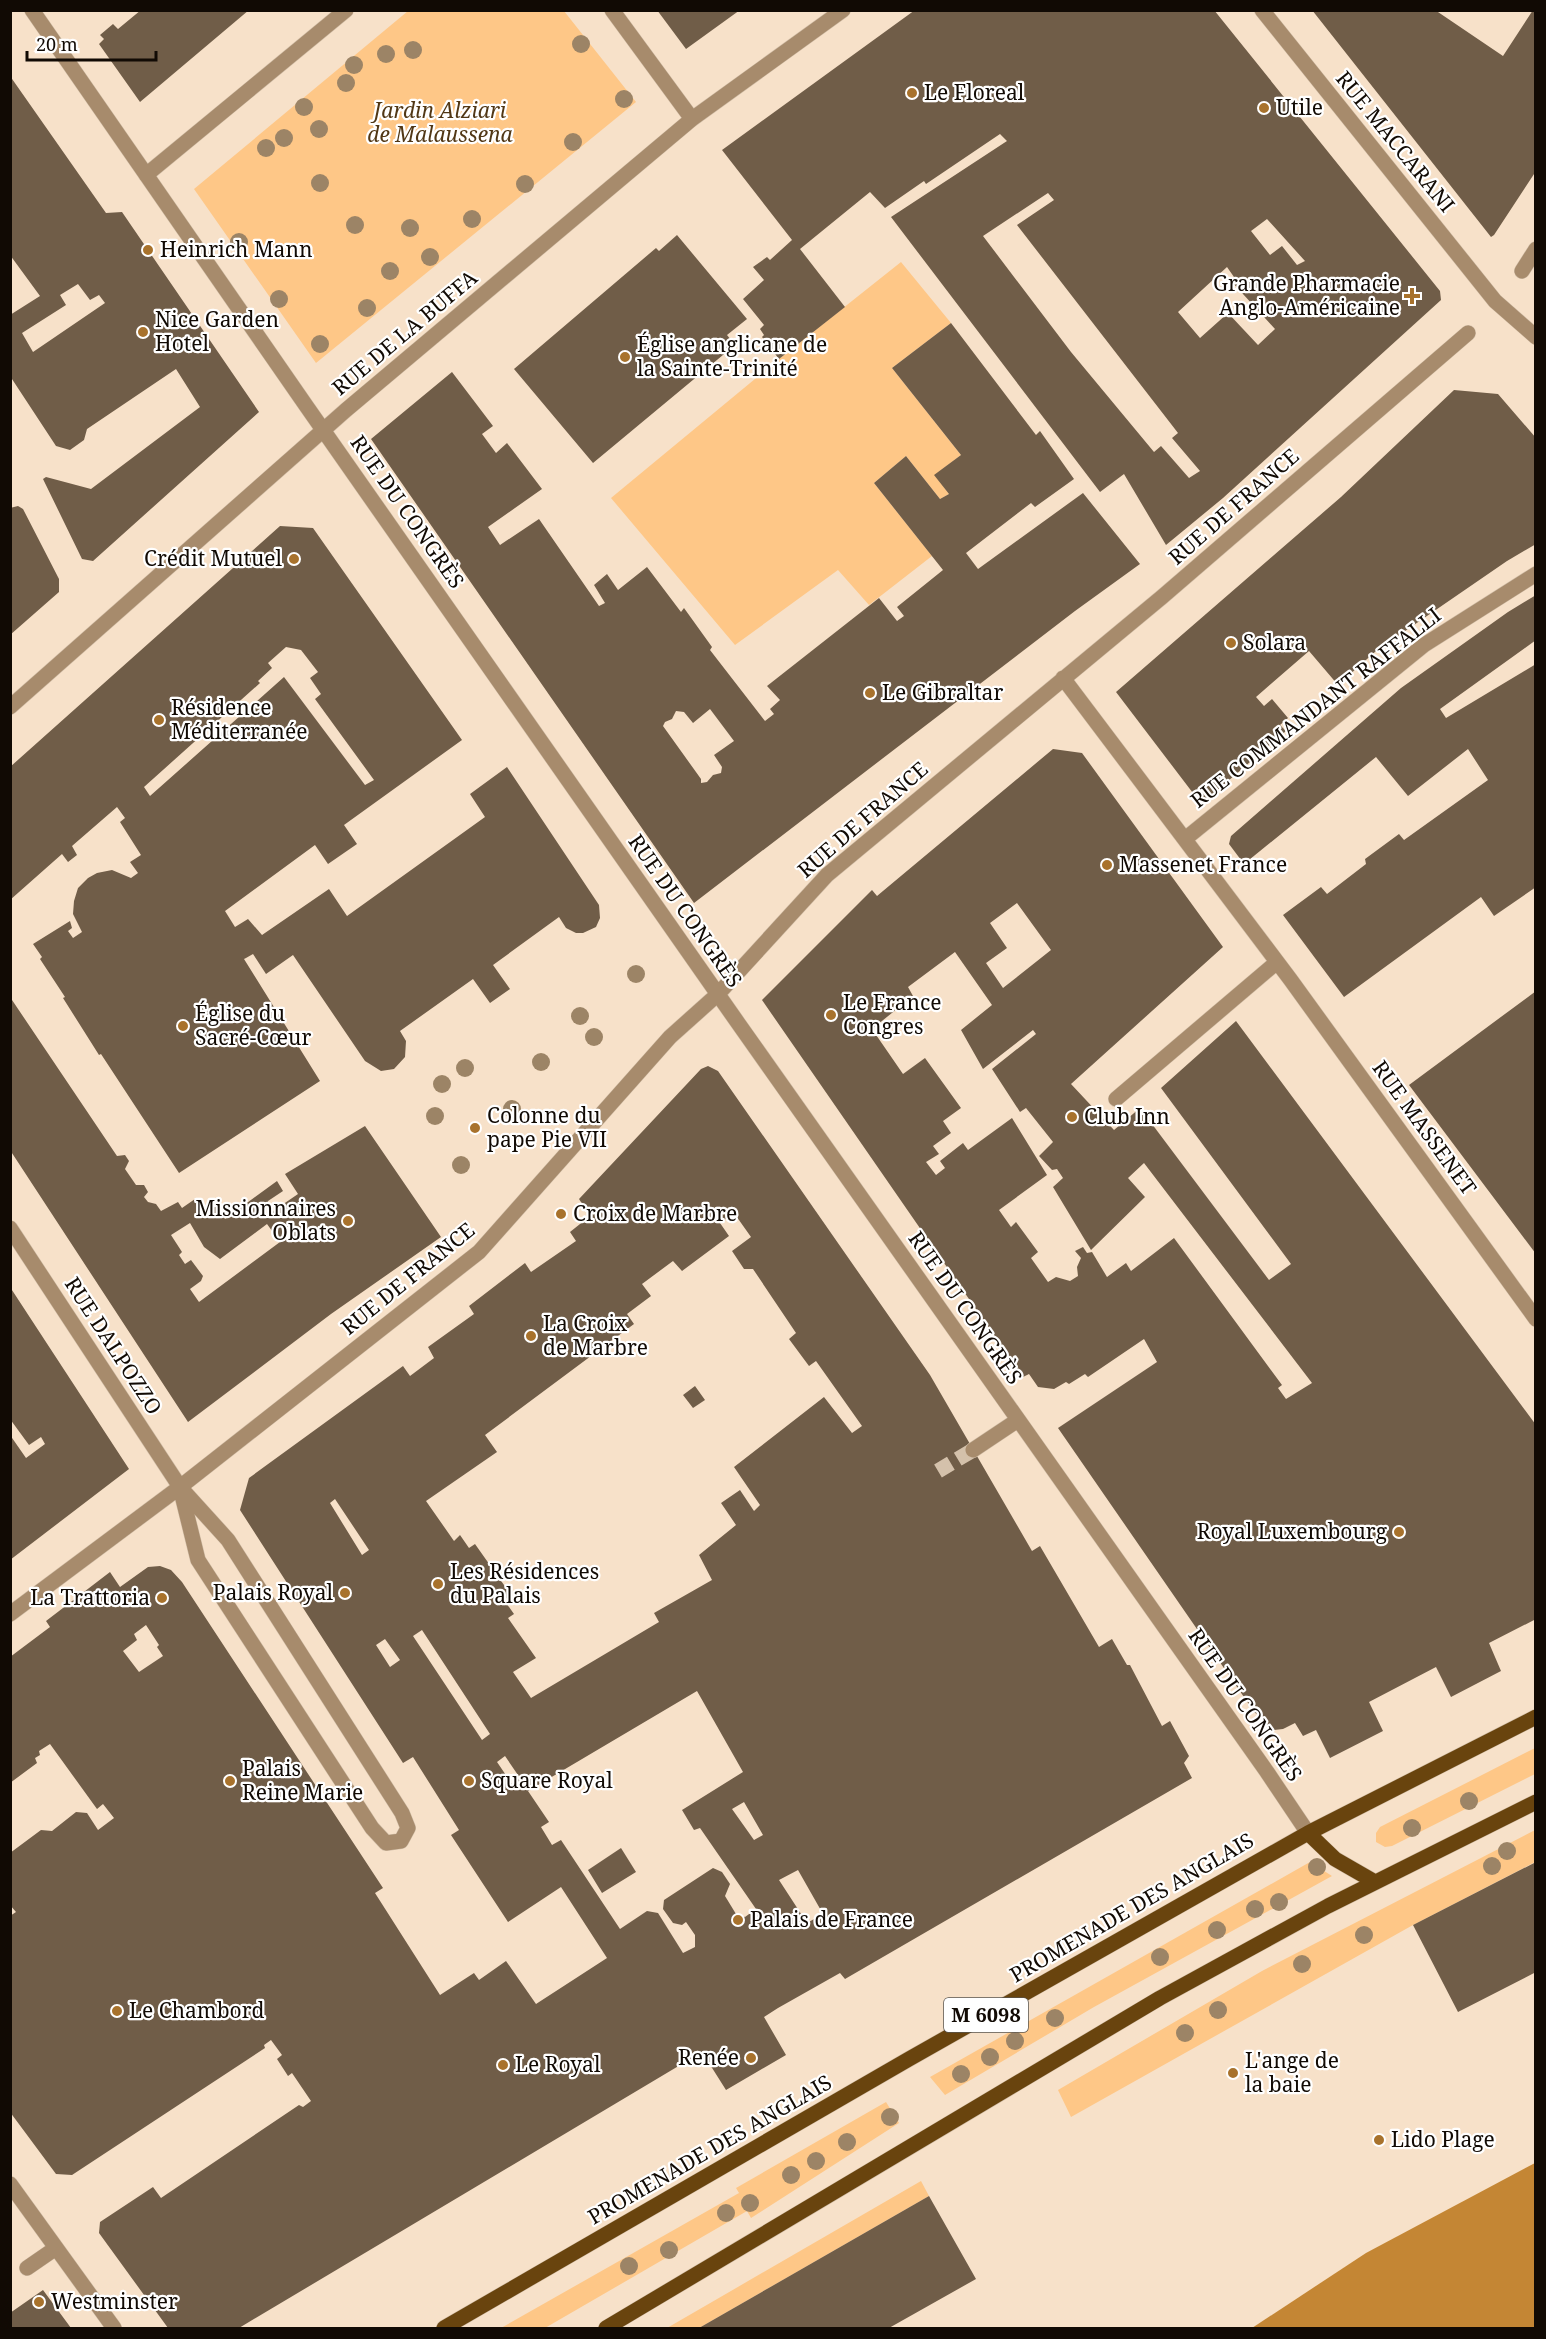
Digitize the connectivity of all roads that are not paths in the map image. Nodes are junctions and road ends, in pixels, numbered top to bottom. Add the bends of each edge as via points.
1 (32, 10) edge
2 (346, 10) edge
3 (612, 10) edge
4 (843, 10) edge
5 (1262, 10) edge
6 (692, 118) junction
7 (146, 174) junction
8 (1536, 249) edge
9 (1522, 271) dead end
10 (1468, 333) dead end
11 (1536, 338) edge
12 (323, 430) junction
13 (1536, 574) edge
14 (1063, 678) junction
15 (10, 707) edge
16 (1185, 839) junction
17 (1277, 962) junction
18 (718, 994) junction
19 (1116, 1099) dead end
20 (10, 1228) edge
21 (1536, 1319) edge
22 (1018, 1420) junction
23 (973, 1450) tunnel mouth
24 (180, 1487) junction
25 (10, 1614) edge
26 (1536, 1717) edge
27 (1536, 1802) edge
28 (1308, 1833) junction
29 (1376, 1882) junction
30 (10, 2184) edge
31 (57, 2248) junction
32 (27, 2268) dead end
33 (114, 2328) edge
34 (444, 2328) edge
35 (606, 2328) edge

1 - 7 street, RUE DU CONGRÈS
2 - 7 street
3 - 6 street
4 - 6 street, RUE DE LA BUFFA
5 - 11 street, RUE MACCARANI via 1496,301
6 - 12 street, RUE DE LA BUFFA
7 - 12 street, RUE DU CONGRÈS
8 - 9 street
10 - 14 street, RUE DE FRANCE
12 - 15 street, RUE DE LA BUFFA
12 - 18 street, RUE DU CONGRÈS
13 - 16 street, RUE COMMANDANT RAFFALLI via 1424,645
14 - 16 street, RUE MASSENET
14 - 18 street, RUE DE FRANCE via 827,875
16 - 17 street, RUE MASSENET
17 - 19 street
17 - 21 street, RUE MASSENET
18 - 22 street, RUE DU CONGRÈS
18 - 24 street, RUE DE FRANCE via 670,1037 479,1252
20 - 24 street, RUE DALPOZZO
22 - 23 street
22 - 28 street, RUE DU CONGRÈS
24 - 24 street via 198,1560 372,1828 386,1843 401,1841 408,1828 402,1813 228,1540
24 - 25 street, RUE DE FRANCE
26 - 28 main road, PROMENADE DES ANGLAIS / M 6098
27 - 29 main road
28 - 29 main road via 1335,1859
28 - 34 main road, PROMENADE DES ANGLAIS / M 6098
29 - 35 main road via 1160,1998
30 - 31 street
31 - 32 street
31 - 33 street

